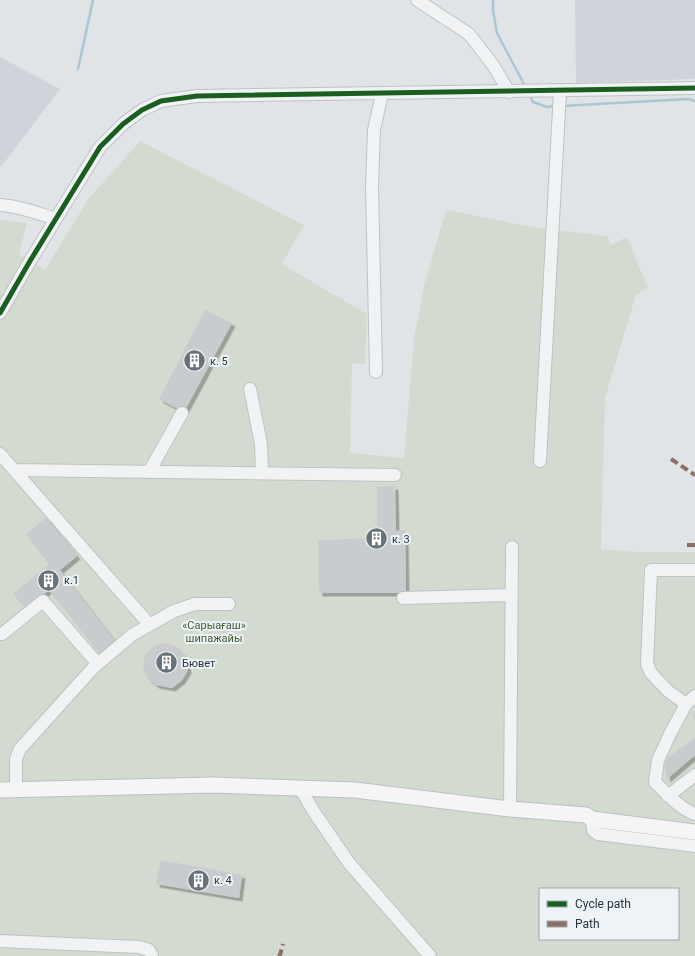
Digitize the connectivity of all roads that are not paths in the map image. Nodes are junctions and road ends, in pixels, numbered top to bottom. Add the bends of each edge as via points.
1 (416, 0) edge
2 (695, 88) edge
3 (560, 91) junction
4 (509, 92) junction
5 (382, 94) junction
6 (0, 205) edge
7 (56, 219) junction
8 (0, 313) edge
9 (376, 372) dead end
10 (250, 389) dead end
11 (182, 413) dead end
12 (0, 454) edge
13 (540, 461) dead end
14 (14, 470) junction
15 (149, 472) junction
16 (262, 473) junction
17 (395, 475) dead end
18 (512, 546) dead end
19 (695, 570) edge
20 (511, 595) junction
21 (403, 598) dead end
22 (229, 604) dead end
23 (149, 624) junction
24 (2, 634) dead end
25 (98, 664) junction
26 (695, 696) edge
27 (686, 704) junction
28 (695, 775) edge
29 (300, 788) junction
30 (0, 790) edge
31 (16, 790) junction
32 (668, 796) junction
33 (510, 809) junction
34 (695, 814) edge
35 (592, 819) junction
36 (695, 832) edge
37 (695, 846) edge
38 (0, 941) edge
39 (152, 956) edge
40 (430, 956) edge

1 - 4 street via 468,34 493,65
2 - 3 street
3 - 4 street
3 - 13 street
4 - 5 street
5 - 7 street via 197,96 161,101 142,110 123,124 100,147
5 - 9 street via 374,130 372,187
6 - 7 street via 30,210
7 - 8 street
10 - 16 street via 261,444
11 - 15 street
12 - 14 street
14 - 15 street
14 - 23 street
15 - 16 street
16 - 17 street
18 - 20 street
19 - 27 street via 651,570 647,664 651,673 668,691
20 - 21 street
20 - 33 street
22 - 23 street via 195,604
23 - 25 street
24 - 25 street via 43,601
25 - 31 street via 20,749 16,759
26 - 27 street
27 - 32 street via 658,760 655,782
28 - 32 street
29 - 31 main road via 214,786
29 - 33 main road via 355,790
29 - 40 street via 349,863
30 - 31 main road
32 - 34 street via 689,813
33 - 35 main road via 586,815
35 - 36 main road
35 - 37 street via 593,830 598,834
38 - 39 street via 139,947 149,950

